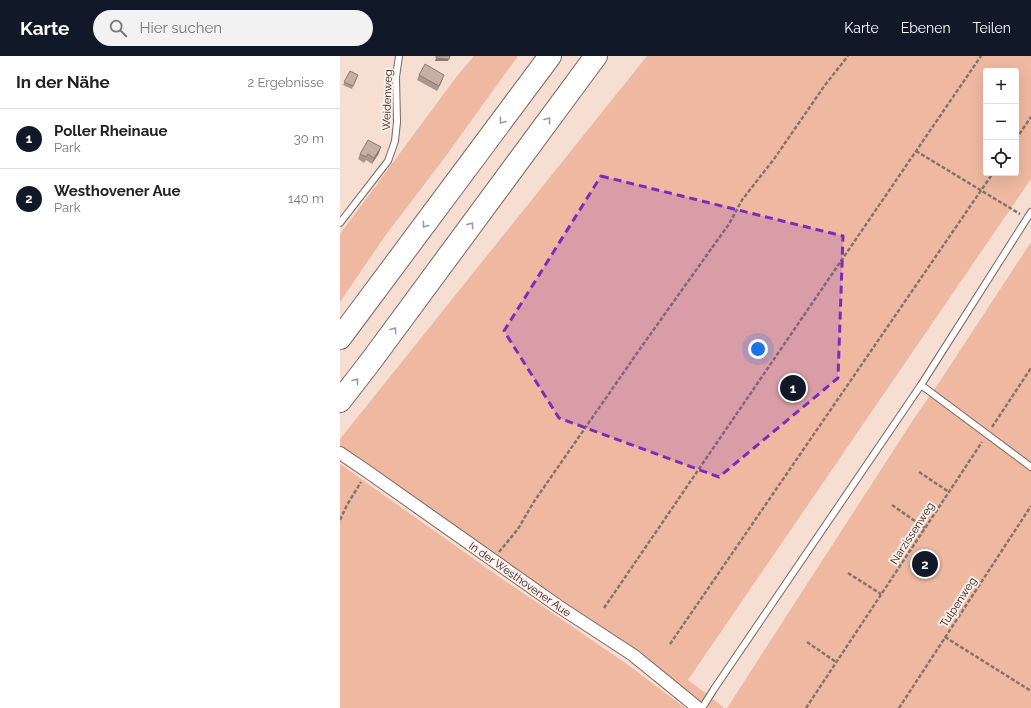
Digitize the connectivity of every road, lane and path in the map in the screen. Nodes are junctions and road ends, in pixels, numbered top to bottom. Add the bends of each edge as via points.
1 (399, 56) edge
2 (550, 56) edge
3 (596, 56) edge
4 (848, 56) edge
5 (981, 56) edge
6 (1031, 117) edge
7 (1019, 135) edge
8 (916, 151) junction
9 (991, 176) edge
10 (981, 190) junction
11 (1031, 212) edge
12 (1027, 218) junction
13 (340, 223) edge
14 (340, 338) edge
15 (1031, 368) edge
16 (921, 385) junction
17 (340, 401) edge
18 (987, 434) junction
19 (340, 453) edge
20 (1031, 467) edge
21 (368, 472) junction
22 (919, 472) dead end
23 (949, 492) junction
24 (892, 505) dead end
25 (1031, 506) edge
26 (340, 520) edge
27 (925, 528) junction
28 (492, 560) junction
29 (848, 573) dead end
30 (881, 594) junction
31 (604, 608) dead end
32 (945, 637) junction
33 (807, 642) dead end
34 (670, 644) dead end
35 (836, 662) junction
36 (1031, 691) edge
37 (900, 707) edge
38 (698, 708) edge
39 (702, 708) edge
40 (806, 708) edge
41 (905, 708) edge

1 - 13 lane, Weidenweg via 396,77 398,122 388,161
2 -> 14 highway
17 -> 3 highway
4 - 28 path via 742,200 729,224 518,528
5 - 8 path
6 - 7 path
8 - 10 path
8 - 31 path
9 - 10 path
10 - 12 path
10 - 34 path
11 - 12 lane
12 - 16 lane
15 - 18 path, Narzissenweg
16 - 18 lane
16 - 39 lane
18 - 20 lane
18 - 23 path, Narzissenweg
19 - 21 street, In der Westhovener Aue
21 - 26 path
21 - 28 street, In der Westhovener Aue
22 - 23 path
23 - 27 path, Narzissenweg
24 - 27 path
25 - 32 path, Tulpenweg
27 - 30 path, Narzissenweg
28 - 38 street, In der Westhovener Aue via 633,655
29 - 30 path
30 - 35 path, Narzissenweg
32 - 36 path
32 - 37 path, Tulpenweg
33 - 35 path
35 - 40 path, Narzissenweg
37 - 41 path

